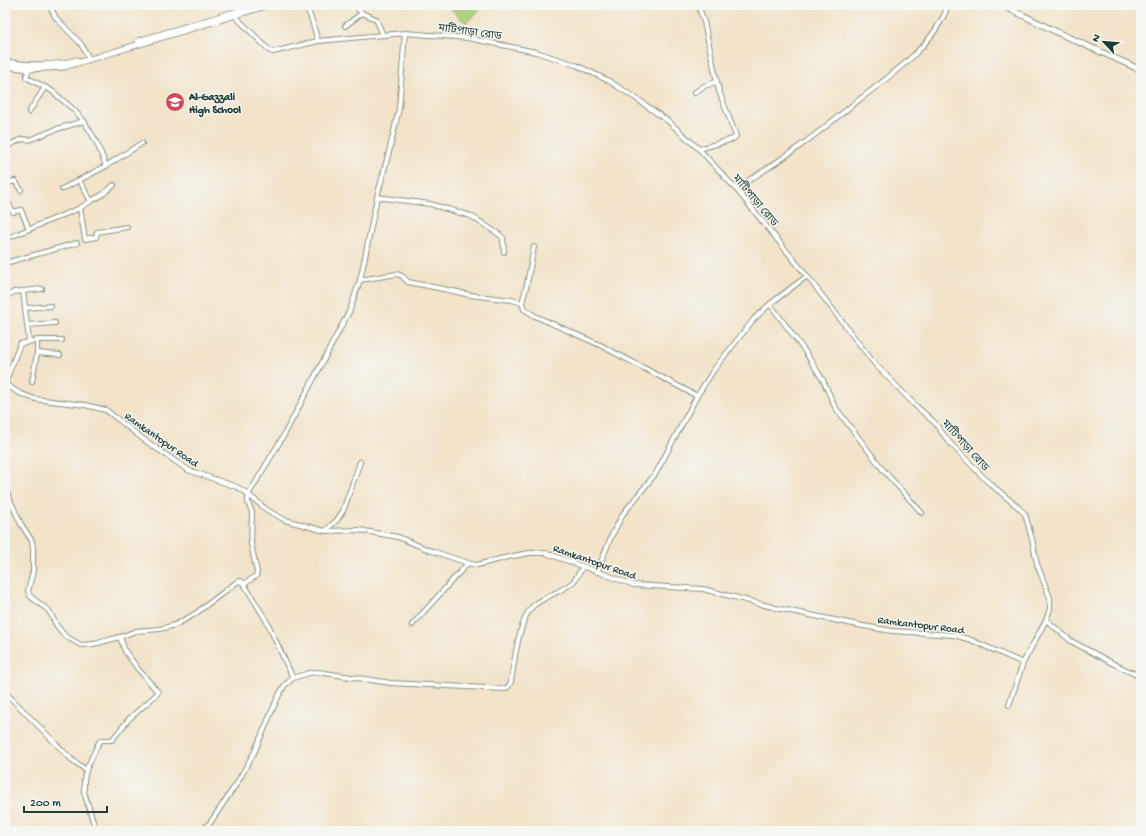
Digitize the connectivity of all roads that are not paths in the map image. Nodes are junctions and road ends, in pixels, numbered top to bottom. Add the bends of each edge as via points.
1 (49, 5) edge
2 (258, 5) edge
3 (269, 5) edge
4 (305, 5) edge
5 (354, 5) edge
6 (698, 5) edge
7 (948, 5) edge
8 (1002, 5) edge
9 (1012, 7) edge
10 (362, 12) junction
11 (234, 16) junction
12 (345, 26) dead end
13 (405, 33) junction
14 (383, 35) junction
15 (318, 41) junction
16 (88, 56) junction
17 (5, 62) edge
18 (5, 66) edge
19 (29, 69) junction
20 (1141, 70) edge
21 (716, 82) junction
22 (45, 87) junction
23 (694, 93) dead end
24 (29, 112) dead end
25 (84, 120) junction
26 (142, 143) dead end
27 (5, 147) edge
28 (699, 149) junction
29 (106, 166) junction
30 (5, 177) edge
31 (79, 180) junction
32 (114, 186) dead end
33 (62, 189) dead end
34 (736, 189) junction
35 (21, 190) dead end
36 (377, 196) junction
37 (91, 201) junction
38 (9, 204) dead end
39 (80, 208) junction
40 (127, 227) dead end
41 (29, 229) junction
42 (5, 239) edge
43 (77, 243) dead end
44 (534, 247) dead end
45 (504, 252) dead end
46 (5, 263) edge
47 (807, 276) junction
48 (360, 280) junction
49 (42, 289) dead end
50 (23, 291) junction
51 (5, 297) edge
52 (522, 303) junction
53 (770, 304) junction
54 (51, 306) dead end
55 (25, 308) junction
56 (55, 322) dead end
57 (27, 325) junction
58 (37, 340) junction
59 (62, 340) dead end
60 (28, 341) junction
61 (37, 353) junction
62 (60, 355) dead end
63 (32, 382) dead end
64 (5, 384) edge
65 (696, 396) junction
66 (360, 462) dead end
67 (5, 489) edge
68 (248, 495) junction
69 (922, 512) dead end
70 (325, 531) junction
71 (467, 564) junction
72 (583, 566) junction
73 (597, 572) junction
74 (244, 584) junction
75 (1046, 620) junction
76 (412, 625) dead end
77 (120, 637) junction
78 (1022, 663) junction
79 (1141, 677) edge
80 (293, 678) junction
81 (5, 692) edge
82 (1009, 705) dead end
83 (86, 770) junction
84 (96, 831) edge
85 (201, 831) edge

1 - 16 street via 56,18 81,44
2 - 16 main road
3 - 11 main road
4 - 15 street via 314,24
5 - 10 street
6 - 21 street
7 - 34 street via 945,14 924,44 893,73 797,148
8 - 9 main road
9 - 20 main road via 1061,34
10 - 12 street
10 - 14 street via 376,20
11 - 15 street, মাটিপাড়া রোড via 273,52
11 - 19 main road via 64,67
13 - 14 street, মাটিপাড়া রোড
13 - 28 street, মাটিপাড়া রোড via 468,38 536,52 576,65 609,81 637,99 668,121
13 - 36 street via 399,109
14 - 15 street, মাটিপাড়া রোড
16 - 17 main road via 48,66
18 - 19 main road
19 - 22 street via 26,76
21 - 23 street
21 - 28 street via 736,136
22 - 24 street
22 - 25 street
25 - 27 street via 29,140 22,138
25 - 29 street
26 - 29 street
28 - 34 street, মাটিপাড়া রোড
29 - 31 street
30 - 35 street via 8,183 14,181
31 - 33 street
31 - 37 street
32 - 37 street
34 - 47 street, মাটিপাড়া রোড
36 - 45 street via 430,204 471,216 503,238
36 - 48 street
37 - 39 street
38 - 41 street via 13,212 21,210
39 - 40 street via 85,239 96,237 97,232
39 - 41 street
41 - 42 street
43 - 46 street
44 - 52 street
47 - 53 street
47 - 75 street, মাটিপাড়া রোড via 874,363 934,422 950,443 988,482 1025,514 1037,564 1050,598
48 - 52 street via 397,274 408,282
48 - 68 street via 350,310 333,343 284,435
49 - 50 street
50 - 51 street
50 - 55 street
52 - 65 street via 524,309 535,316 600,345
53 - 65 street via 737,340
53 - 69 street via 823,380 835,407 884,471
54 - 55 street
55 - 57 street
56 - 57 street
57 - 60 street
58 - 59 street
58 - 60 street
58 - 61 street
60 - 64 street via 18,346
61 - 62 street
61 - 63 street
64 - 68 street, Ramkantopur Road via 35,399 106,410 188,470 237,487
65 - 73 street via 656,473 623,514
66 - 70 street via 343,511
67 - 77 street via 32,541 32,571 28,591 30,596 50,611 65,636 81,645
68 - 70 street, Ramkantopur Road via 276,516
68 - 74 street via 252,512 251,544 257,572 256,576
70 - 71 street, Ramkantopur Road via 360,530 398,537
71 - 72 street, Ramkantopur Road via 477,565 508,557 546,553
71 - 76 street
72 - 73 street, Ramkantopur Road
72 - 80 street via 571,583 543,599 528,613 518,642 510,682 504,689 391,682 318,672
73 - 78 street, Ramkantopur Road via 634,585 703,588 776,608 863,626 892,631 954,635
74 - 77 street via 241,581 237,582 194,614 174,625 136,631
74 - 80 street via 266,620
75 - 78 street, মাটিপাড়া রোড
75 - 79 street via 1071,641
77 - 83 street via 125,651 158,692 129,719 112,740 98,742
78 - 82 street, মাটিপাড়া রোড
80 - 85 street via 284,686 278,697 254,752 236,783 210,823
81 - 83 street
83 - 84 street via 83,788

